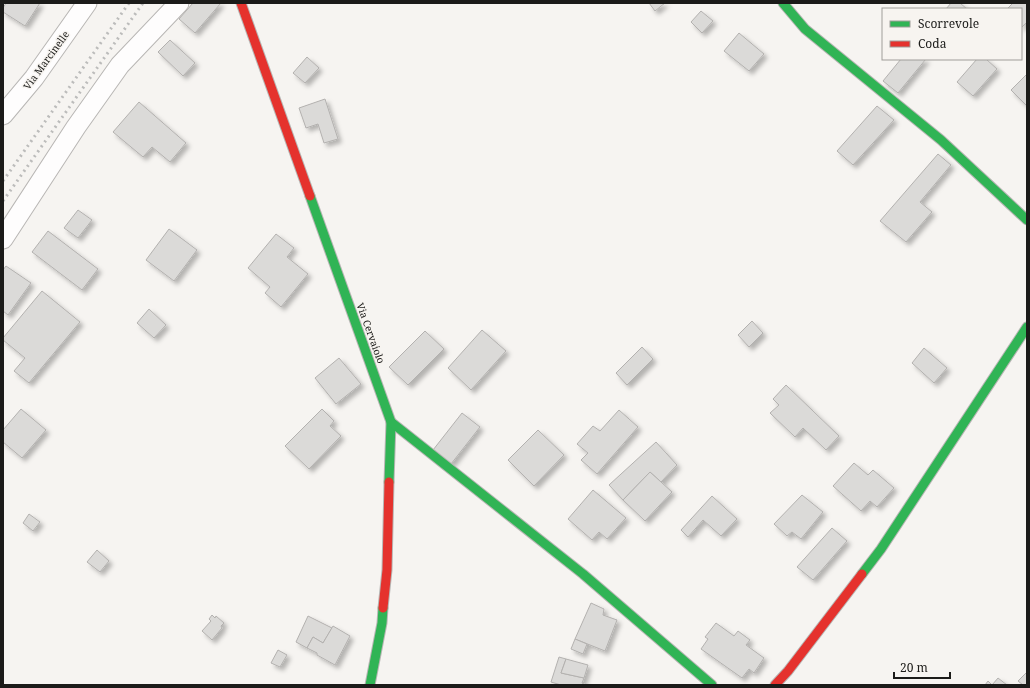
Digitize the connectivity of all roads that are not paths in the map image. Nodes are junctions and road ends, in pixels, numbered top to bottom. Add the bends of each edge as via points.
1 (87, 3) edge
2 (179, 3) edge
3 (241, 3) edge
4 (783, 3) edge
5 (3, 115) edge
6 (1027, 220) edge
7 (3, 239) edge
8 (1027, 327) edge
9 (391, 422) junction
10 (370, 685) edge
11 (712, 685) edge
12 (775, 685) edge

1 - 5 street, Via Marcinelle via 34,78
2 - 7 street via 120,65
3 - 9 street, Via Cervaiolo
4 - 6 street via 805,29 941,140
8 - 12 street via 881,549
9 - 10 street, Via Cervaiolo via 387,570 382,623
9 - 11 street via 583,574

